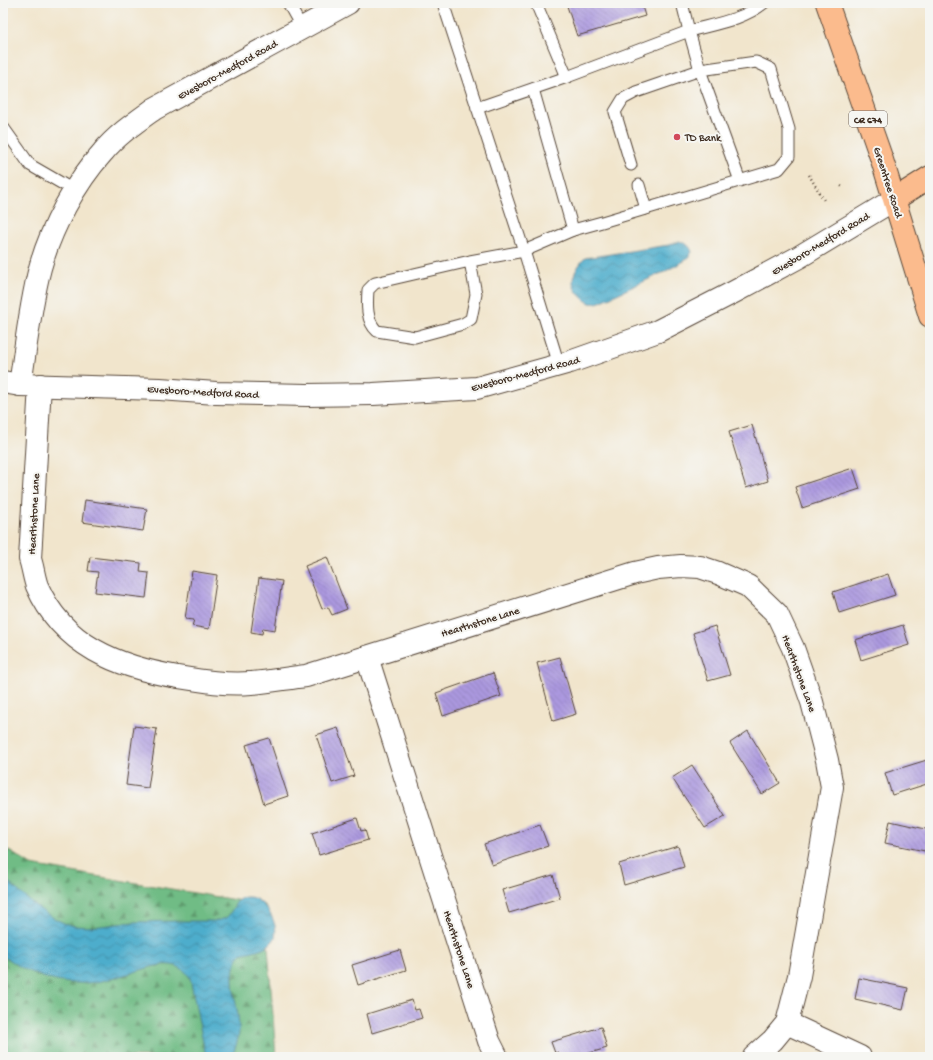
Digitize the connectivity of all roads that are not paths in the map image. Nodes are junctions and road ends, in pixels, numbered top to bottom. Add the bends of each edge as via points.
1 (288, 3) edge
2 (348, 3) edge
3 (443, 3) edge
4 (536, 3) edge
5 (682, 3) edge
6 (764, 3) edge
7 (827, 3) edge
8 (302, 28) junction
9 (689, 31) junction
10 (700, 70) junction
11 (567, 77) junction
12 (533, 88) junction
13 (477, 108) junction
14 (3, 127) edge
15 (631, 166) dead end
16 (930, 177) edge
17 (740, 181) junction
18 (639, 185) dead end
19 (75, 191) junction
20 (895, 199) junction
21 (646, 209) junction
22 (573, 230) junction
23 (524, 251) junction
24 (470, 261) junction
25 (930, 316) edge
26 (558, 365) junction
27 (21, 384) edge
28 (367, 657) junction
29 (788, 1023) junction
30 (497, 1057) edge
31 (754, 1057) edge
32 (860, 1057) edge

1 - 8 lane
2 - 8 street, Evesboro-Medford Road
3 - 13 lane
4 - 11 lane
5 - 9 lane
6 - 9 lane via 729,20
7 - 20 main road, Greentree Road / CR 674
8 - 19 street, Evesboro-Medford Road via 154,109 103,151 80,180
9 - 10 lane
9 - 11 lane
10 - 15 lane via 623,99 615,112
10 - 17 lane
10 - 17 lane via 756,62 771,69 789,129 789,157 779,169
11 - 12 lane
12 - 13 lane
12 - 22 lane
13 - 23 lane
14 - 19 lane via 30,165
16 - 20 main road
17 - 21 lane
18 - 21 lane
19 - 27 street, Evesboro-Medford Road via 50,238 40,267
20 - 25 main road, Greentree Road
20 - 26 street, Evesboro-Medford Road via 799,257 658,331
21 - 22 lane
22 - 23 lane
23 - 24 lane
23 - 26 lane
24 - 24 lane via 376,283 368,290 367,310 374,328 377,331 415,337 457,326 471,319 476,294
26 - 27 street, Evesboro-Medford Road via 477,388 373,394 216,393
27 - 28 street, Hearthstone Lane via 30,559 43,597 66,629 93,650 139,670 222,683 250,683 306,676
28 - 29 street, Hearthstone Lane via 634,572 681,566 700,567 748,586 777,614 794,648 812,702 832,787 799,976
28 - 30 street, Hearthstone Lane via 489,1041
29 - 31 street, Hearthstone Lane
29 - 32 street

